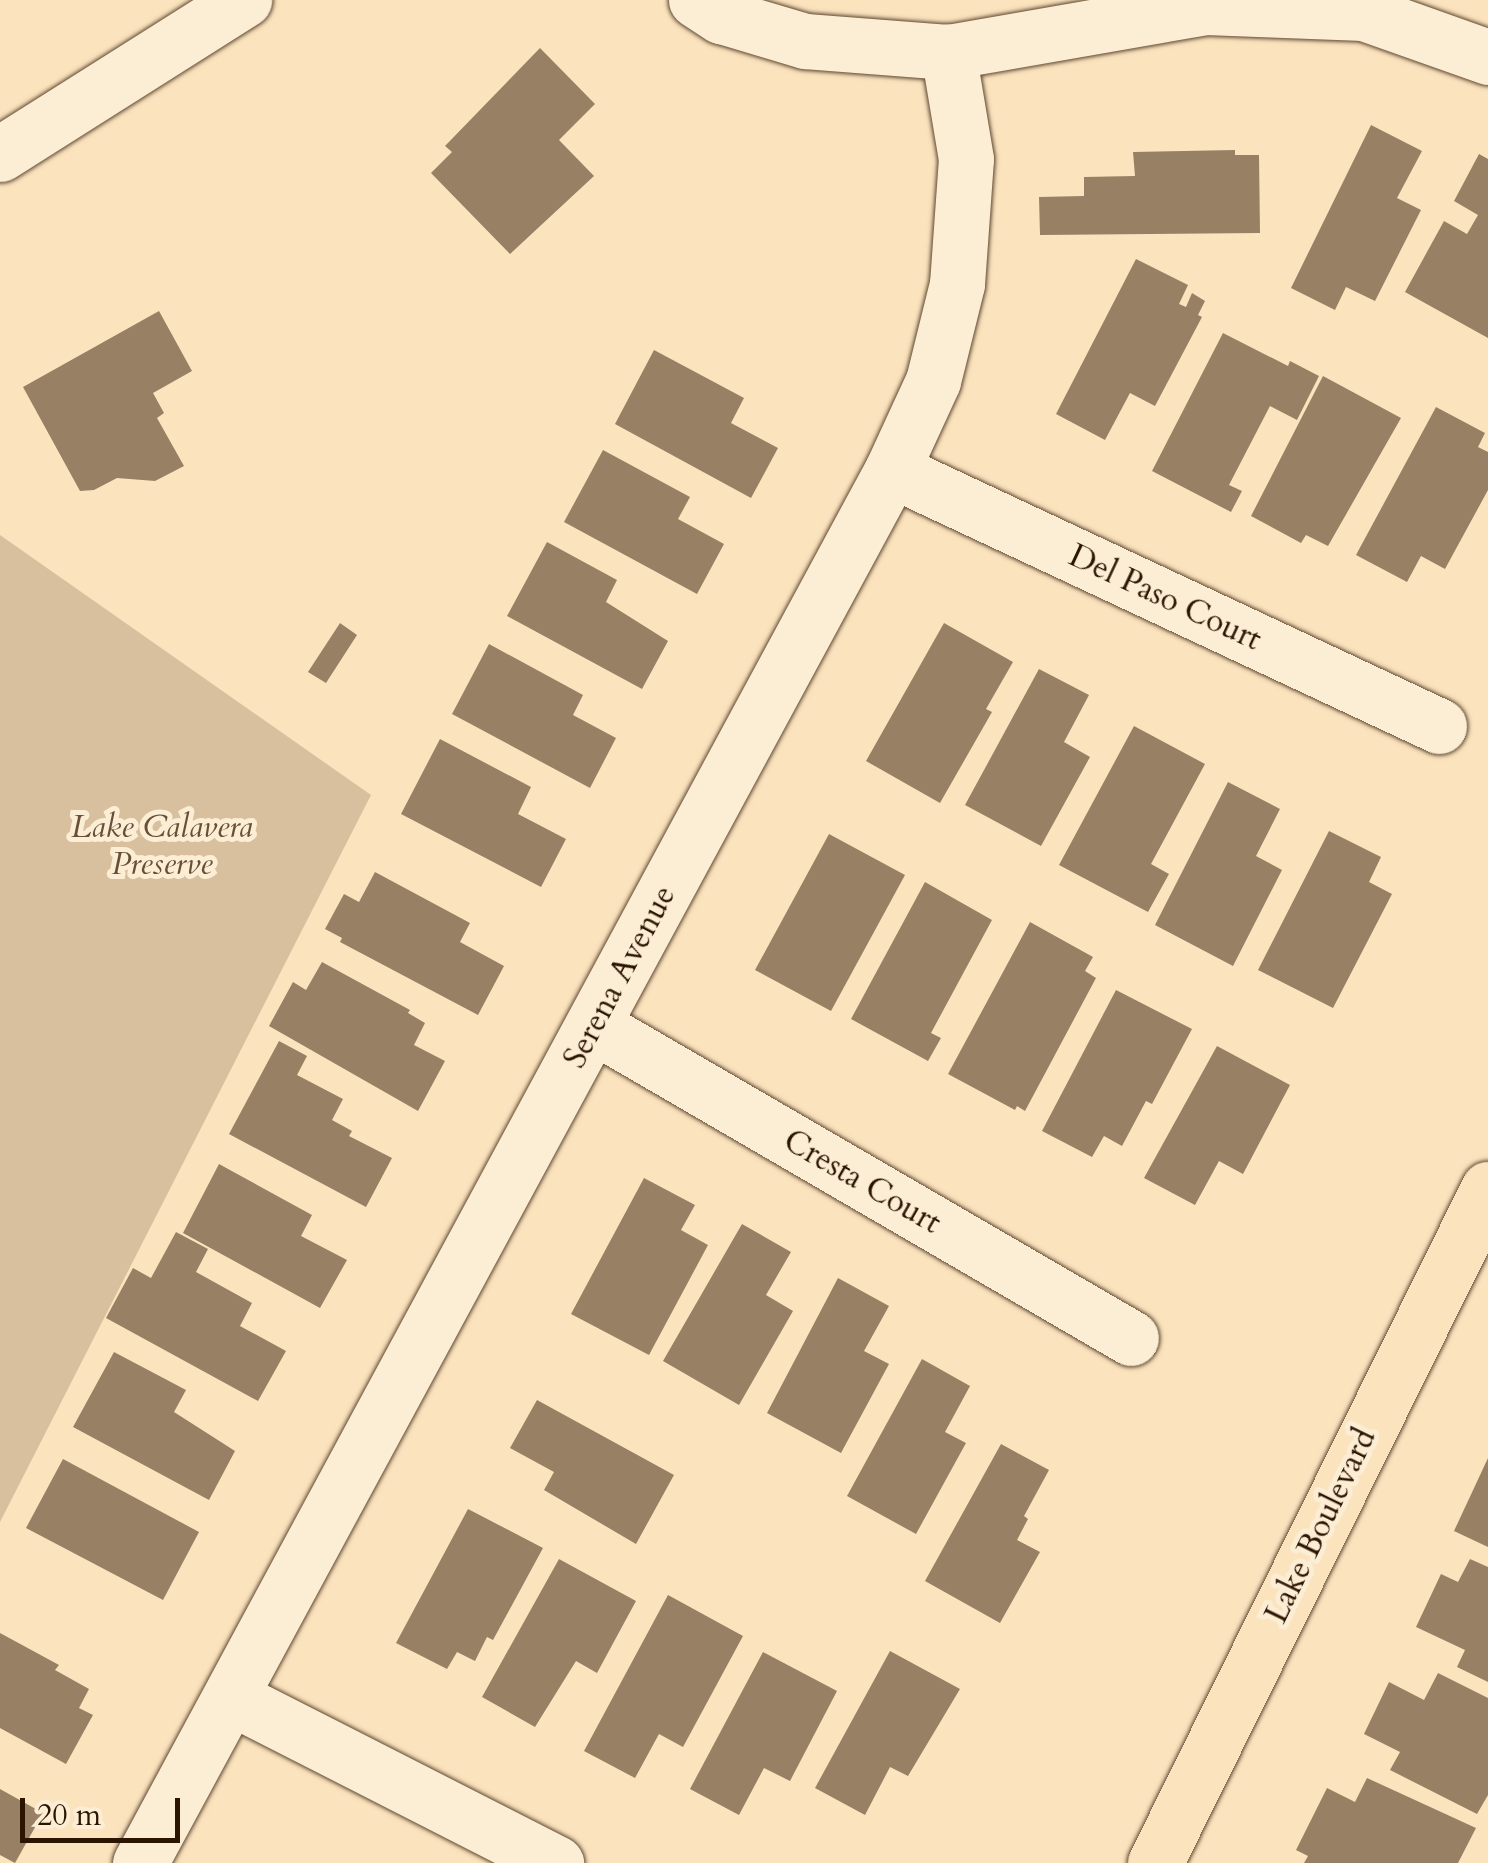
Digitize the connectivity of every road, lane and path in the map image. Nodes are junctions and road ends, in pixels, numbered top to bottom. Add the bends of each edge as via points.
1 (244, 0) edge
2 (696, 0) edge
3 (1364, 6) edge
4 (948, 52) junction
5 (1488, 57) edge
6 (0, 154) edge
7 (892, 470) junction
8 (1439, 726) dead end
9 (594, 1026) junction
10 (1488, 1189) edge
11 (1130, 1338) dead end
12 (232, 1698) junction
13 (140, 1863) edge
14 (556, 1863) edge
15 (1154, 1863) edge

1 - 6 street
2 - 4 street via 721,16 805,41
3 - 4 street via 1205,6
3 - 5 street
4 - 7 street, Serena Avenue via 966,159 957,284 932,381
7 - 8 street, Del Paso Court
7 - 9 street, Serena Avenue
9 - 11 street, Cresta Court
9 - 12 street, Serena Avenue
10 - 15 main road, Lake Boulevard
12 - 13 street, Serena Avenue
12 - 14 street

